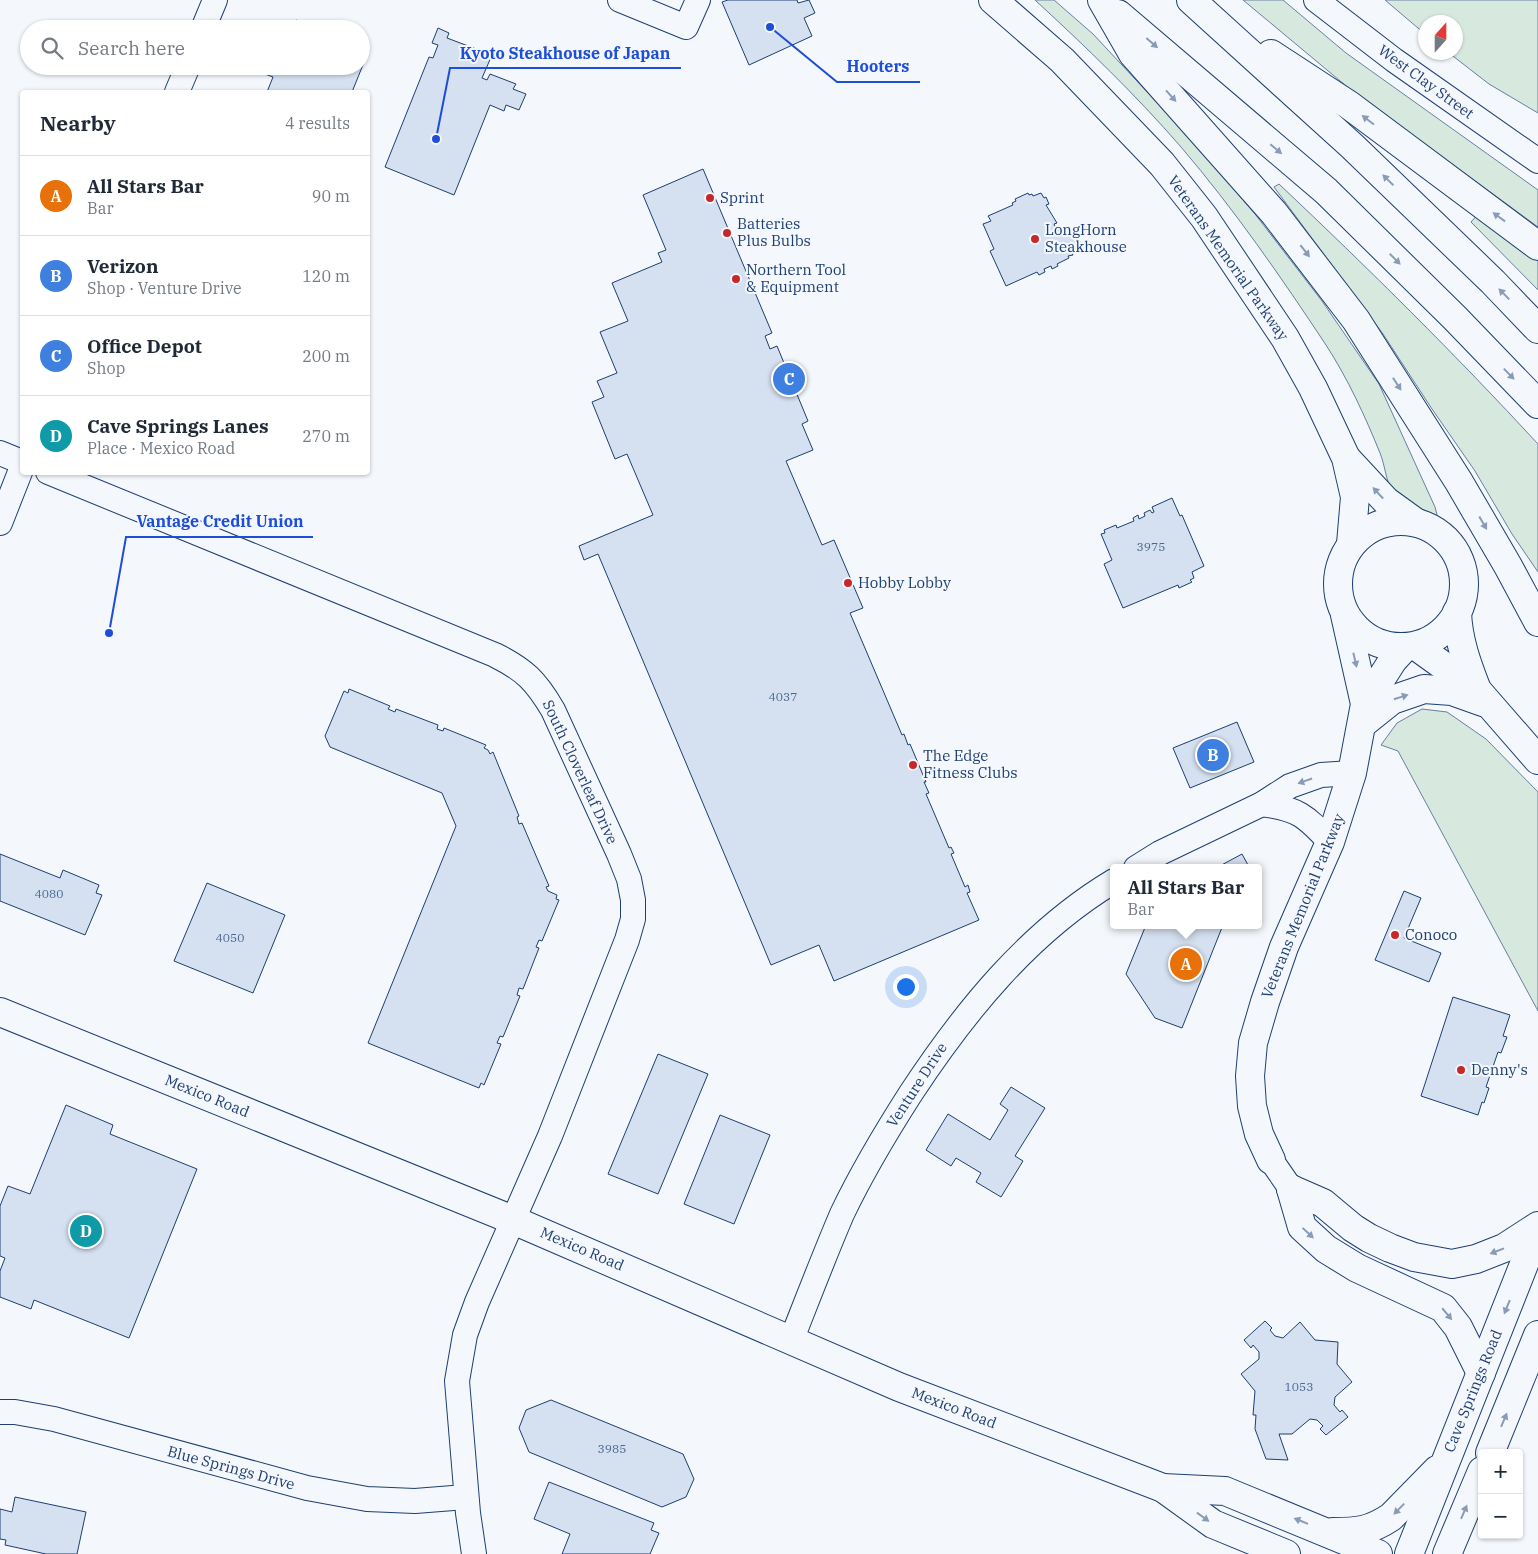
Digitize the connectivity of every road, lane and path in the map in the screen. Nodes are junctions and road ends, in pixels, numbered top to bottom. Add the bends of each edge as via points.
1 (215, 0) edge
2 (620, 0) edge
3 (698, 0) edge
4 (993, 0) edge
5 (1102, 0) edge
6 (1316, 0) edge
7 (1195, 4) edge
8 (207, 20) edge
9 (184, 75) edge
10 (178, 90) edge
11 (1538, 161) edge
12 (1538, 246) edge
13 (1538, 329) edge
14 (1538, 404) edge
15 (0, 453) edge
16 (1346, 458) junction
17 (20, 461) edge
18 (20, 472) edge
19 (55, 475) edge
20 (1415, 522) junction
21 (0, 523) edge
22 (1351, 544) junction
23 (1457, 612) junction
24 (1345, 615) junction
25 (1538, 622) edge
26 (1411, 647) junction
27 (1484, 697) junction
28 (1363, 714) junction
29 (1538, 760) edge
30 (1352, 773) junction
31 (1262, 804) junction
32 (1330, 842) junction
33 (1142, 864) edge
34 (1110, 884) edge
35 (0, 1012) edge
36 (1271, 1160) joint
37 (1291, 1188) junction
38 (513, 1220) junction
39 (1538, 1227) edge
40 (1538, 1335) edge
41 (791, 1341) junction
42 (1480, 1373) junction
43 (1528, 1380) edge
44 (0, 1412) edge
45 (1492, 1449) edge
46 (1445, 1462) junction
47 (1478, 1480) edge
48 (1163, 1488) junction
49 (466, 1497) junction
50 (1328, 1532) junction
51 (474, 1554) edge
52 (1286, 1554) edge
53 (1378, 1554) edge
54 (1409, 1554) edge
55 (1447, 1554) edge

1 - 8 street
2 - 3 street via 686,27
4 - 16 main road, Veterans Memorial Parkway via 1062,60 1116,114 1162,164 1198,210 1285,338
5 -> 14 main road via 1326,191
5 -> 25 main road via 1133,54 1274,213 1356,320 1459,482
6 - 11 street, West Clay Street via 1394,60
12 -> 7 main road via 1349,105
13 -> 7 main road via 1352,146
9 - 10 street
15 - 17 street
20 -> 16 main road via 1386,501
16 - 22 main road, Veterans Memorial Parkway via 1355,498
18 - 21 street
19 - 38 street, South Cloverleaf Drive via 495,655 527,674 554,710 629,879 633,919 596,1022
20 - 22 main road via 1394,521 1373,527
20 - 23 main road via 1435,530 1451,545 1461,563 1464,584
22 - 24 main road via 1337,575 1338,596
23 - 26 main road via 1451,624 1436,638
23 - 27 main road via 1464,655
24 - 26 main road via 1358,632 1375,643 1396,648
24 -> 28 main road, Veterans Memorial Parkway
26 - 27 main road
26 - 28 main road, Veterans Memorial Parkway via 1393,660
28 -> 27 main road via 1424,689
27 - 29 main road
28 - 30 main road, Veterans Memorial Parkway
30 -> 31 street via 1321,775 1290,786
30 - 32 main road, Veterans Memorial Parkway
31 - 32 street via 1285,807 1302,814
31 - 33 street
32 - 36 main road, Veterans Memorial Parkway via 1284,947 1253,1043 1252,1106 1259,1134
34 - 41 street, Venture Drive via 1030,945 1000,976 930,1064 858,1183 834,1233
35 - 38 main road, Mexico Road
36 - 37 street, Veterans Memorial Parkway
39 -> 37 main road, Veterans Memorial Parkway via 1504,1248 1452,1264 1414,1257 1390,1248 1352,1228 1323,1203
37 -> 42 main road, Veterans Memorial Parkway via 1302,1227 1326,1249 1357,1268 1443,1308 1458,1327
38 - 41 main road, Mexico Road
38 - 49 street, South Cloverleaf Drive via 465,1335 457,1381
39 -> 42 main road, Cave Springs Road
40 - 43 main road
41 - 48 main road, Mexico Road via 899,1387
42 - 46 main road, Cave Springs Road
45 -> 43 main road
44 - 49 street, Blue Springs Drive via 54,1419 307,1488 366,1499 415,1501
46 -> 50 main road via 1385,1521 1360,1532
46 - 54 main road, Cave Springs Road
55 -> 47 main road
50 -> 48 main road, Mexico Road via 1225,1491
48 -> 52 main road, Mexico Road via 1213,1524
49 - 51 street, South Cloverleaf Drive
50 - 53 main road, Mexico Road

